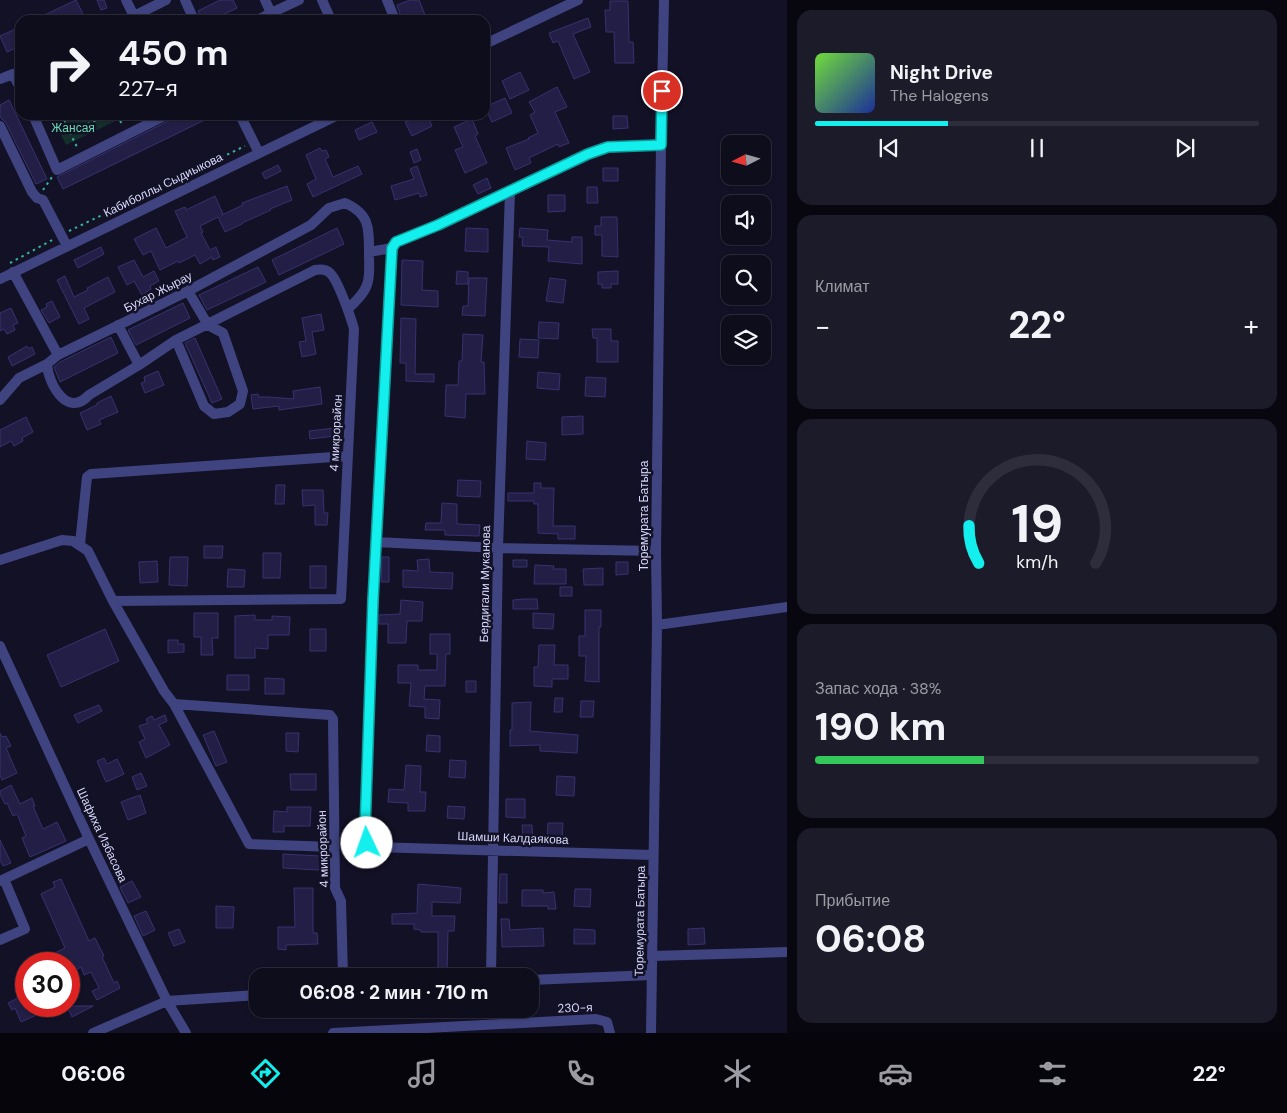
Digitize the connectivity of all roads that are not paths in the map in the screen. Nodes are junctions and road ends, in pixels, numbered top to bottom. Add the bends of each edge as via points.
1 (126, 0) edge
2 (166, 0) edge
3 (185, 0) edge
4 (265, 0) edge
5 (299, 0) edge
6 (322, 0) edge
7 (387, 0) edge
8 (578, 0) edge
9 (664, 0) edge
10 (272, 13) junction
11 (128, 15) edge
12 (135, 15) edge
13 (192, 15) edge
14 (268, 15) edge
15 (329, 15) edge
16 (393, 15) edge
17 (490, 42) edge
18 (35, 120) edge
19 (156, 120) edge
20 (243, 120) edge
21 (328, 120) edge
22 (0, 126) edge
23 (661, 145) junction
24 (259, 153) junction
25 (510, 192) junction
26 (394, 245) junction
27 (67, 246) junction
28 (369, 252) junction
29 (11, 268) junction
30 (0, 279) edge
31 (188, 291) junction
32 (348, 309) junction
33 (208, 325) junction
34 (118, 326) junction
35 (176, 340) junction
36 (58, 355) junction
37 (47, 364) junction
38 (140, 365) junction
39 (0, 400) edge
40 (348, 456) junction
41 (376, 542) junction
42 (80, 544) junction
43 (498, 548) junction
44 (656, 550) junction
45 (0, 560) edge
46 (113, 601) junction
47 (787, 607) edge
48 (657, 625) junction
49 (0, 646) edge
50 (174, 704) junction
51 (89, 839) junction
52 (334, 847) junction
53 (493, 850) junction
54 (653, 855) junction
55 (2, 880) edge
56 (0, 940) edge
57 (787, 952) edge
58 (652, 956) junction
59 (343, 968) edge
60 (491, 968) edge
61 (652, 975) junction
62 (539, 980) edge
63 (249, 996) edge
64 (167, 1001) junction
65 (497, 1029) edge
66 (93, 1033) edge
67 (186, 1033) edge
68 (334, 1033) edge
69 (610, 1033) edge
70 (651, 1033) edge

1 - 11 street
2 - 12 street
3 - 13 street
4 - 10 street
5 - 10 street
6 - 15 street
7 - 16 street
8 - 17 street
9 - 23 street, Торемурата Батыра
10 - 14 street
18 - 19 street via 58,170
20 - 24 street
21 - 24 street, Кабиболлы Сыдиыкова
22 - 27 street via 32,192 43,200
23 - 25 street via 601,149
23 - 44 street, Торемурата Батыра
24 - 27 street, Кабиболлы Сыдиыкова
25 - 26 street
25 - 43 street, Бердигали Муканова
26 - 28 street
26 - 41 street
27 - 29 street, Кабиболлы Сыдиыкова
28 - 31 street, Бухар Жырау via 367,222 358,208 345,203 329,208 311,225
28 - 32 street via 368,282
29 - 30 street, Кабиболлы Сыдиыкова
29 - 36 street
31 - 33 street
31 - 34 street, Бухар Жырау
32 - 33 street, 4 микрорайон via 330,273 323,269 315,270
32 - 40 street, 4 микрорайон via 354,329
33 - 35 street
33 - 35 street via 223,333 243,391 240,404 228,412 214,414 204,406
34 - 36 street, Бухар Жырау
34 - 38 street
35 - 38 street
36 - 37 street, Бухар Жырау
37 - 38 street via 60,397 76,404
37 - 39 street, Бухар Жырау via 18,378
40 - 42 street via 91,474 87,477
40 - 46 street, 4 микрорайон via 341,599
41 - 43 street
41 - 53 street, Шамши Калдаякова via 367,843 373,847
42 - 45 street via 62,540
42 - 46 street via 88,551
43 - 44 street
43 - 53 street, Бердигали Муканова
44 - 48 street, Торемурата Батыра
46 - 50 street
47 - 48 street
48 - 54 street, Торемурата Батыра
49 - 51 street, Шафиха Избасова
50 - 52 street via 249,844
50 - 52 street, 4 микрорайон via 330,714 333,719
51 - 55 street
51 - 64 street, Шафиха Избасова
52 - 59 street, 4 микрорайон via 335,888 341,902
53 - 54 street, Шамши Калдаякова
53 - 60 street, Бердигали Муканова
54 - 58 street, Торемурата Батыра
55 - 56 street via 24,929
57 - 58 street
58 - 61 street, Торемурата Батыра
61 - 62 street
61 - 70 street, Торемурата Батыра
63 - 64 street
64 - 66 street
64 - 67 street, Шафиха Избасова
65 - 68 street, 230-я
65 - 69 street, 230-я via 596,1019 607,1022

